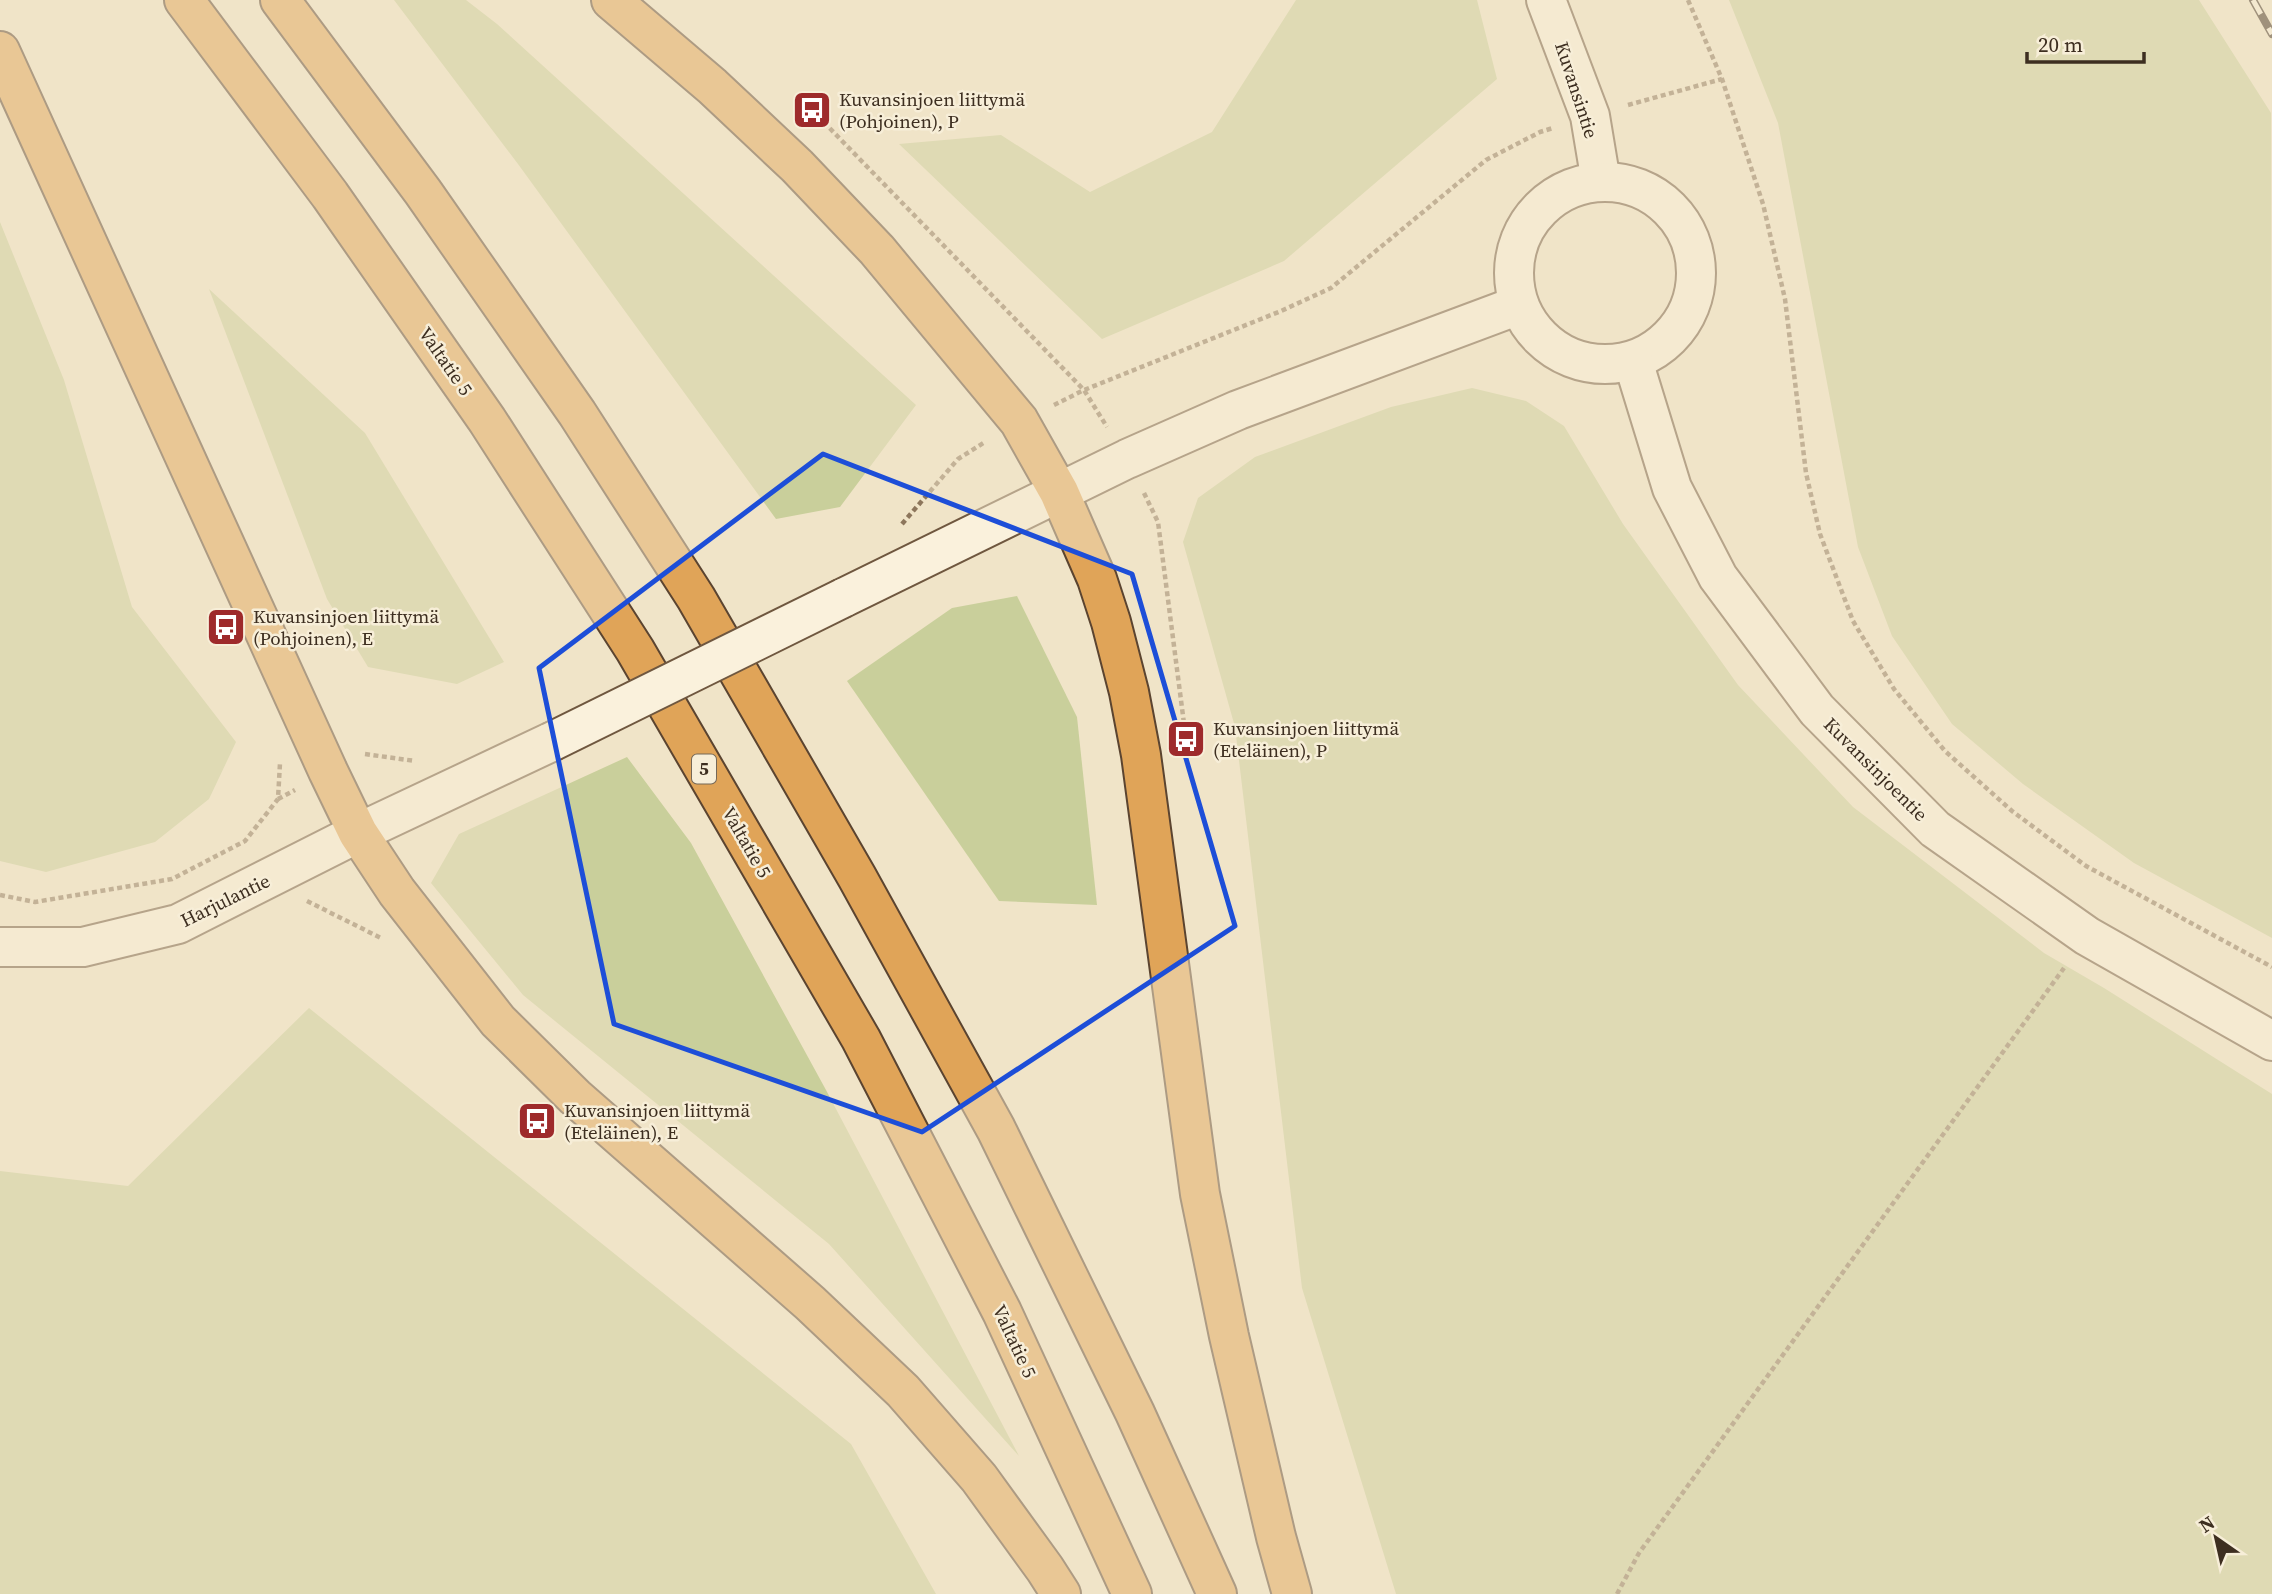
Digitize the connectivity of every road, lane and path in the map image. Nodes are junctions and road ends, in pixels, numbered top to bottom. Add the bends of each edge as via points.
1 (184, 0) edge
2 (280, 0) edge
3 (611, 0) edge
4 (1546, 0) edge
5 (1688, 0) edge
6 (0, 51) edge
7 (1722, 79) junction
8 (1590, 116) junction
9 (1601, 182) junction
10 (1519, 305) junction
11 (1633, 361) junction
12 (1018, 421) junction
13 (1059, 492) junction
14 (893, 529) dead end
15 (280, 760) dead end
16 (419, 762) dead end
17 (328, 771) junction
18 (278, 799) junction
19 (260, 823) junction
20 (358, 833) junction
21 (288, 869) junction
22 (0, 895) edge
23 (2087, 936) junction
24 (391, 946) dead end
25 (0, 947) edge
26 (2272, 967) edge
27 (2272, 1041) edge
28 (520, 1102) dead end
29 (537, 1121) dead end
30 (1061, 1594) edge
31 (1132, 1594) edge
32 (1217, 1594) edge
33 (1292, 1594) edge
34 (1616, 1594) edge

1 - 31 highway, Valtatie 5 / 5 via 330,195 487,419 635,650 861,1039 1002,1312
2 - 32 highway via 423,192 569,401 696,598 996,1129 1135,1413
3 - 12 highway via 797,166 877,250
4 - 8 street, Kuvansintie
5 - 7 path
6 - 17 highway
7 - 8 path
7 - 26 path via 1763,204 1785,299 1805,473 1820,534 1853,621 1894,689 1945,751 2012,811 2086,866
8 - 9 street, Kuvansintie
8 - 12 path via 1540,132 1486,160 1331,288
9 - 10 street via 1573,187 1548,201 1528,222 1517,248 1513,277
9 - 11 street via 1631,185 1657,197 1678,218 1692,243 1697,272 1693,301 1679,327 1659,348
10 - 11 street via 1532,330 1553,349 1577,361 1605,365
10 - 13 street, Harjulantie via 1238,410
11 - 23 street, Kuvansinjoentie via 1672,488 1706,555 1817,710 1935,829
12 - 13 highway
12 - 14 path via 958,459 904,523
13 - 20 street, Harjulantie, bridge
13 - 33 highway via 1097,579 1129,692 1200,1194 1229,1336
15 - 18 path
16 - 17 path via 364,754
17 - 18 path
17 - 20 highway
18 - 19 path
19 - 21 path
19 - 22 path via 245,841 172,879 35,902
20 - 21 street, Harjulantie
20 - 30 highway via 413,914 498,1021 575,1097 904,1391 979,1478
21 - 24 path via 307,902
21 - 25 street, Harjulantie via 178,924 83,947
23 - 27 street, Kuvansinjoentie
23 - 34 path via 1639,1553
28 - 29 path

